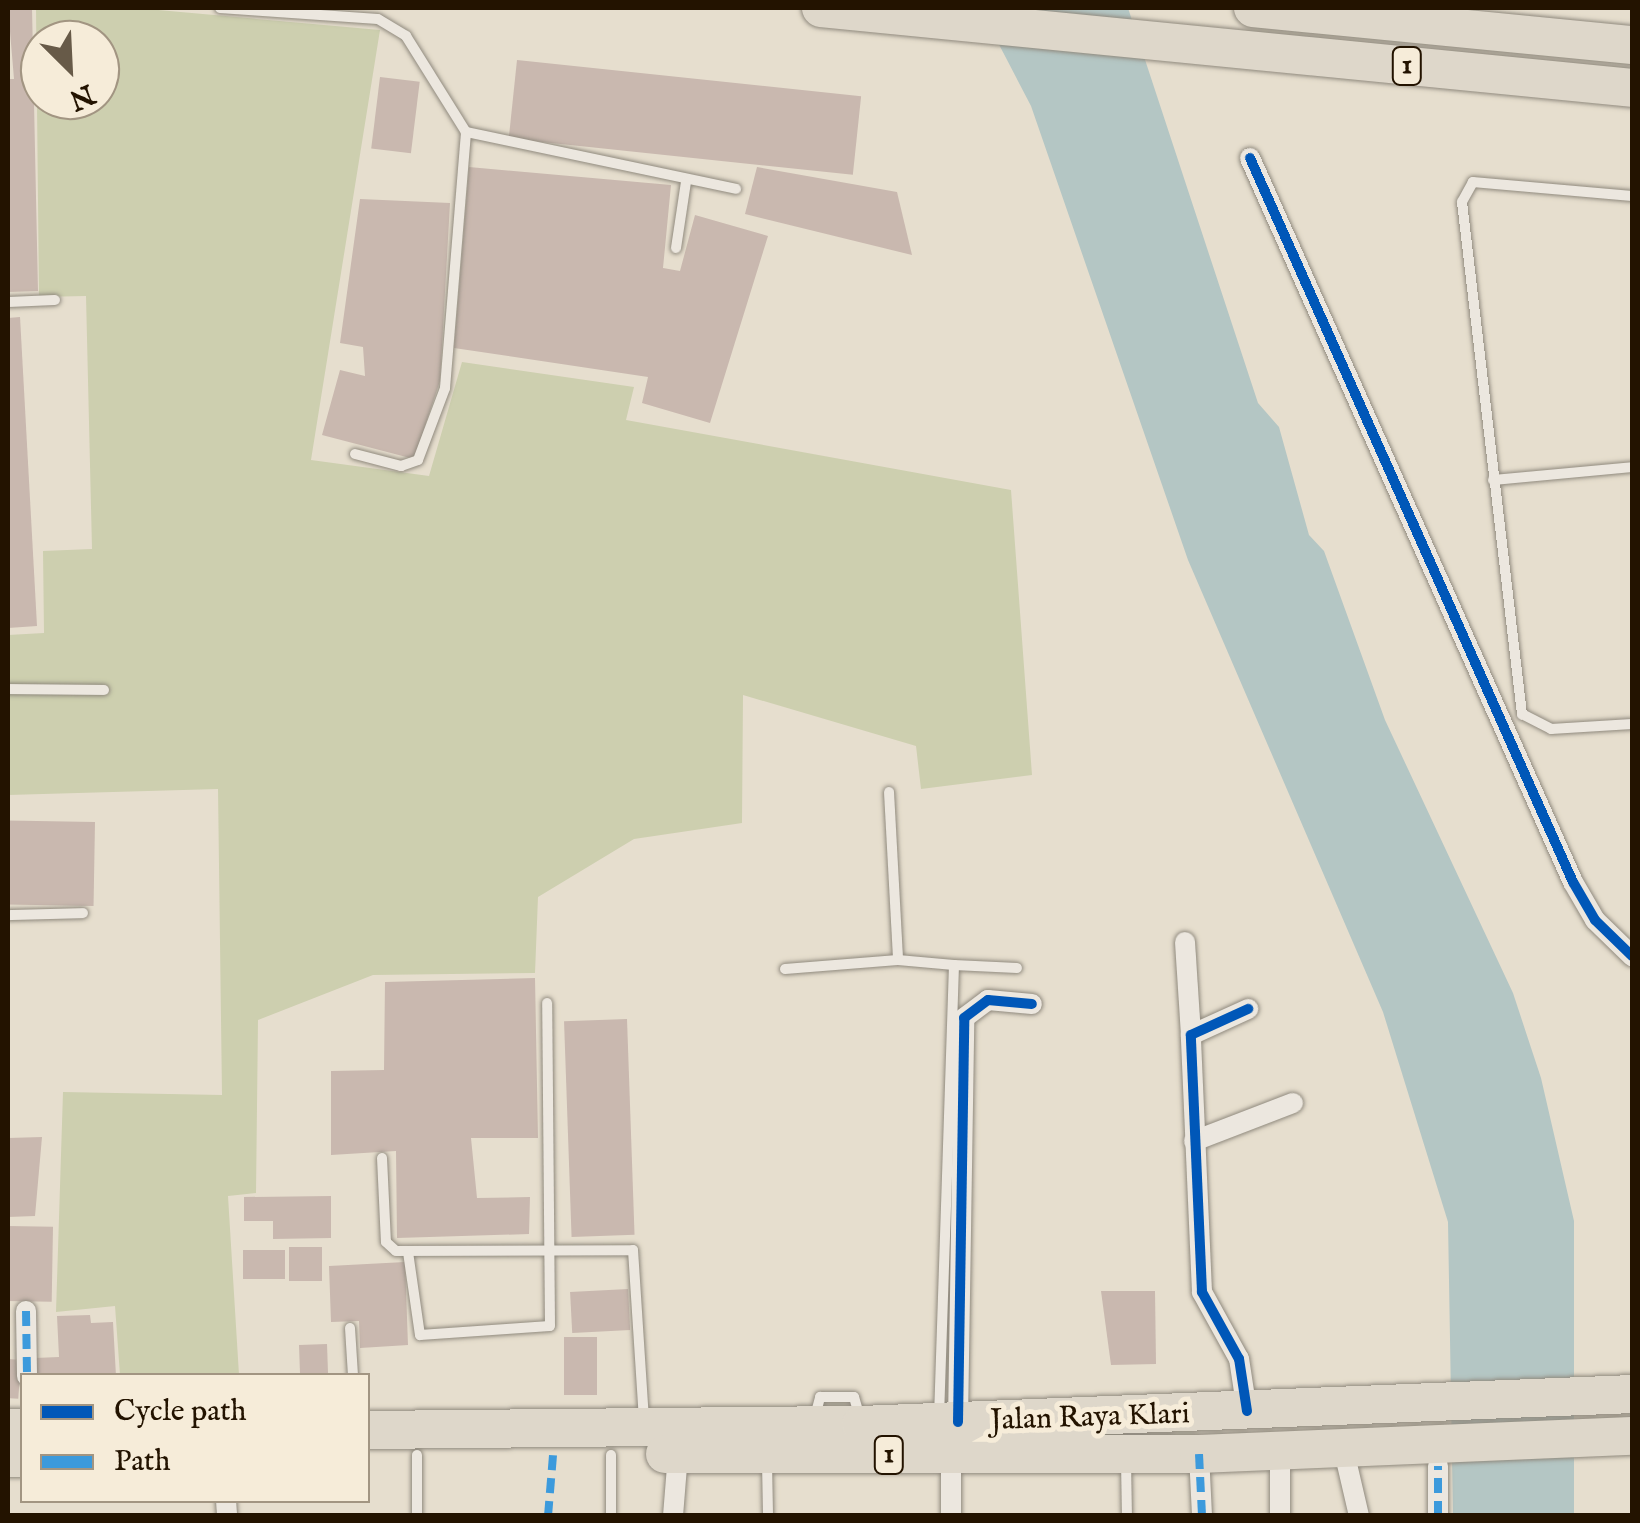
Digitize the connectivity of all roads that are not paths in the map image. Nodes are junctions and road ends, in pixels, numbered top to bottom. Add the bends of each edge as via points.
1 (220, 8) edge
2 (821, 8) edge
3 (1253, 8) edge
4 (1632, 45) edge
5 (1632, 88) edge
6 (466, 132) junction
7 (1250, 158) dead end
8 (686, 182) junction
9 (736, 189) dead end
10 (1632, 196) edge
11 (676, 248) dead end
12 (55, 300) dead end
13 (8, 302) edge
14 (355, 454) dead end
15 (1632, 467) edge
16 (1492, 480) junction
17 (8, 689) edge
18 (104, 690) dead end
19 (1632, 724) edge
20 (889, 792) dead end
21 (83, 913) dead end
22 (8, 915) edge
23 (1185, 942) dead end
24 (1632, 956) edge
25 (898, 960) junction
26 (954, 965) junction
27 (1017, 968) dead end
28 (785, 969) dead end
29 (547, 1003) dead end
30 (1032, 1004) dead end
31 (1248, 1010) dead end
32 (1191, 1035) junction
33 (1292, 1103) dead end
34 (1194, 1141) junction
35 (382, 1158) dead end
36 (550, 1247) junction
37 (408, 1252) junction
38 (26, 1311) dead end
39 (350, 1328) dead end
40 (27, 1373) edge
41 (353, 1373) edge
42 (1632, 1394) edge
43 (1247, 1412) junction
44 (370, 1430) edge
45 (645, 1430) junction
46 (949, 1433) junction
47 (1620, 1436) edge
48 (1343, 1448) junction
49 (1280, 1449) junction
50 (678, 1454) junction
51 (1199, 1454) junction
52 (1425, 1454) junction
53 (417, 1455) junction
54 (611, 1455) junction
55 (1126, 1455) junction
56 (370, 1456) edge
57 (766, 1456) junction
58 (417, 1516) edge
59 (611, 1516) edge
60 (672, 1516) edge
61 (768, 1516) edge
62 (951, 1516) edge
63 (1127, 1516) edge
64 (1202, 1516) edge
65 (1280, 1516) edge
66 (1359, 1516) edge
67 (1438, 1516) edge

1 - 6 lane via 393,25
2 - 5 highway, 1
3 - 4 highway, 1
6 - 8 lane
6 - 14 lane via 446,388 418,460 401,466
7 - 24 street via 1573,882 1595,920
8 - 9 lane
8 - 11 lane
10 - 16 lane via 1473,182 1464,192
12 - 13 lane
15 - 16 lane
16 - 19 lane via 1522,714 1551,729
17 - 18 lane
20 - 25 lane
21 - 22 lane
23 - 32 street
25 - 26 lane
25 - 28 lane
26 - 27 lane
26 - 46 lane
29 - 36 lane
30 - 46 street via 988,1000 964,1018
31 - 32 street
32 - 34 street
33 - 34 street
34 - 43 street via 1202,1292 1239,1360
35 - 37 lane via 386,1242
36 - 37 lane
36 - 37 lane via 550,1326 497,1333 417,1333
36 - 45 lane via 622,1247 638,1256
38 - 40 street
39 - 41 lane
42 - 43 highway, Jalan Raya Klari / 1
43 - 46 highway, Jalan Raya Klari / 1
44 - 45 highway, Jalan Raya Klari / 1
45 - 46 highway, Jalan Raya Klari / 1 via 861,1426
46 - 55 highway, Jalan Raya Klari / 1
46 - 57 highway, Jalan Raya Klari / 1
46 - 62 street
47 - 52 highway, Jalan Raya Klari / 1
48 - 49 highway, Jalan Raya Klari / 1
48 - 52 highway, Jalan Raya Klari / 1
48 - 66 street
49 - 51 highway, Jalan Raya Klari / 1
49 - 65 street
50 - 54 highway, Jalan Raya Klari / 1
50 - 57 highway, Jalan Raya Klari / 1
50 - 60 street
51 - 55 highway, Jalan Raya Klari / 1
51 - 64 street
52 - 67 street
53 - 54 highway, Jalan Raya Klari / 1
53 - 56 highway, Jalan Raya Klari / 1
53 - 58 lane
54 - 59 lane
55 - 63 lane
57 - 61 lane

